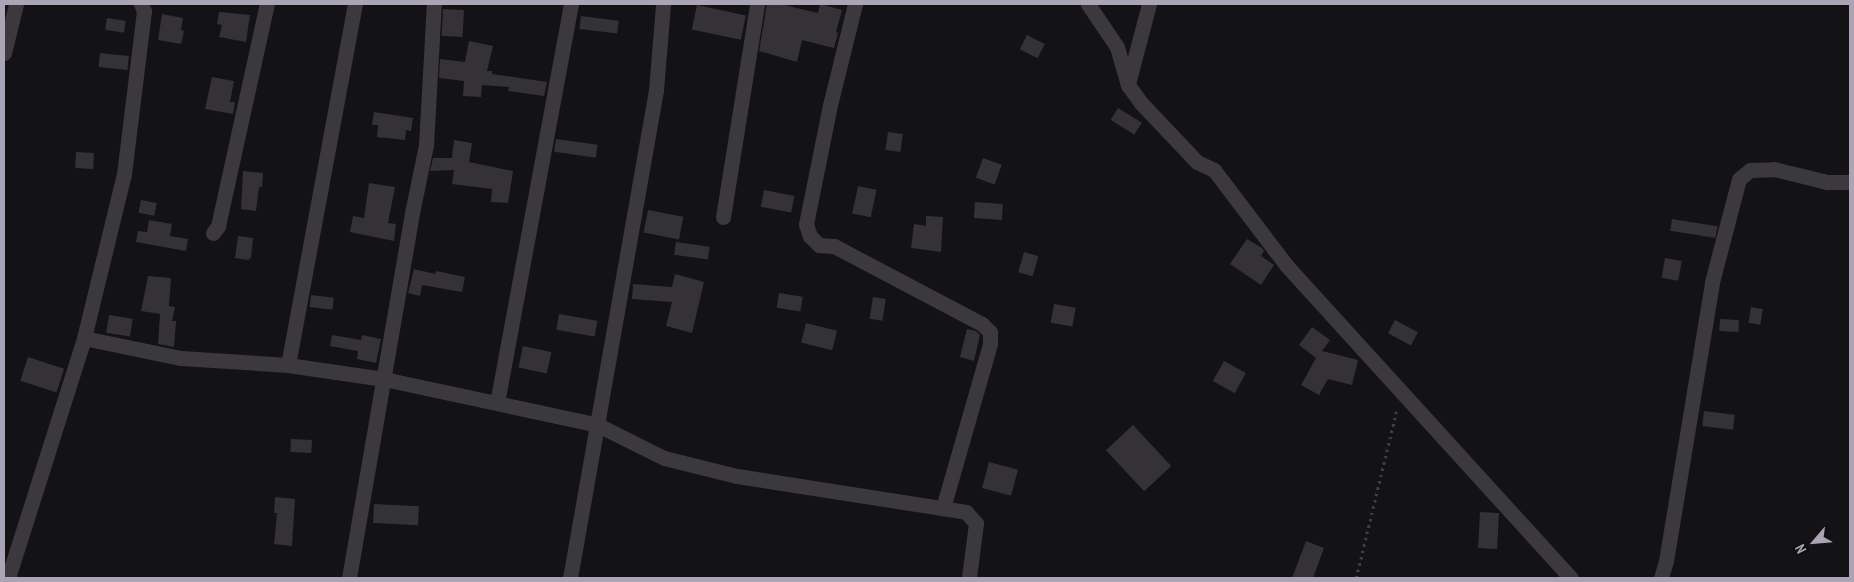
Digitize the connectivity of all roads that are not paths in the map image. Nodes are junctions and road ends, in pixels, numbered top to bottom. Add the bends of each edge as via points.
1 (16, 4) edge
2 (141, 4) edge
3 (267, 4) edge
4 (355, 4) edge
5 (434, 4) edge
6 (571, 4) edge
7 (663, 4) edge
8 (757, 4) edge
9 (855, 4) edge
10 (1088, 4) edge
11 (1149, 4) edge
12 (4, 53) edge
13 (1128, 85) junction
14 (1850, 182) edge
15 (723, 217) dead end
16 (213, 233) dead end
17 (84, 338) junction
18 (288, 365) junction
19 (384, 379) junction
20 (497, 403) junction
21 (598, 425) junction
22 (943, 508) junction
23 (8, 578) edge
24 (349, 578) edge
25 (570, 578) edge
26 (969, 578) edge
27 (1571, 578) edge
28 (1661, 578) edge

1 - 12 street
2 - 17 street via 144,11 124,174
3 - 16 street via 218,226
4 - 18 street
5 - 19 street via 426,145
6 - 20 street
7 - 21 street via 656,90
8 - 15 street
9 - 22 street via 806,224 810,236 819,245 834,246 982,324 990,332 990,344
10 - 13 street via 1117,47
11 - 13 street
13 - 27 street via 1184,150 1197,162 1214,170 1286,265
14 - 28 street via 1827,182 1774,169 1750,170 1738,179 1712,282
17 - 18 street via 181,358
17 - 23 street
18 - 19 street
19 - 20 street
19 - 24 street
20 - 21 street
21 - 22 street via 664,458 737,476
21 - 25 street
22 - 26 street via 966,512 976,523

